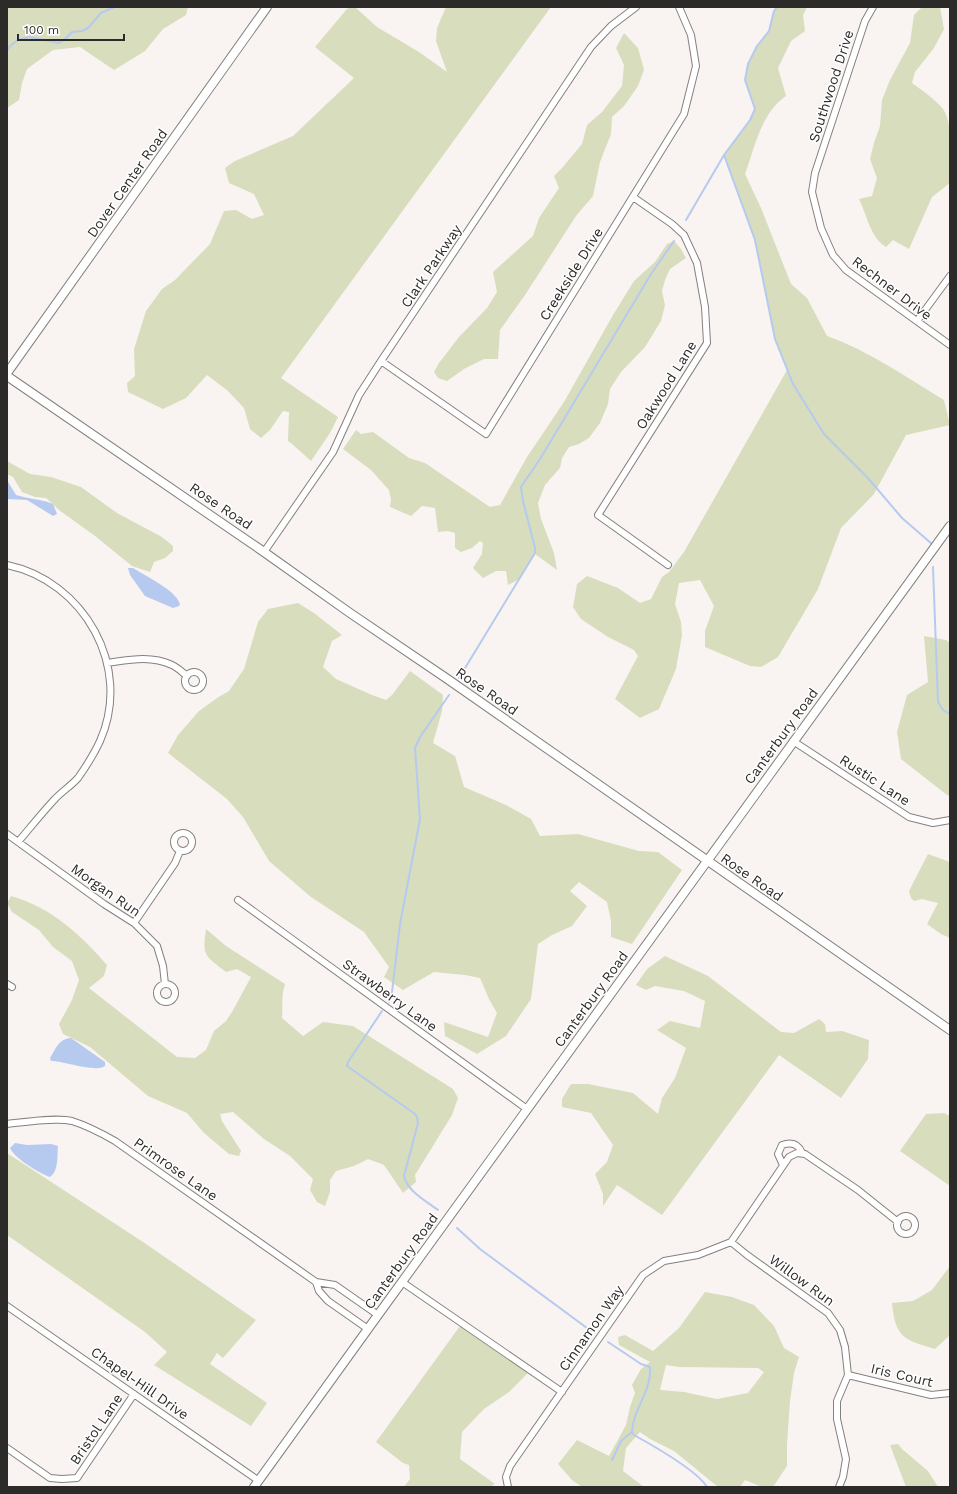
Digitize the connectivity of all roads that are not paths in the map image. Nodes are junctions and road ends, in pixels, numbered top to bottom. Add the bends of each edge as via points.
1 (267, 7) edge
2 (636, 7) edge
3 (679, 7) edge
4 (873, 7) edge
5 (815, 173) joint
6 (633, 197) junction
7 (950, 276) edge
8 (917, 322) junction
9 (950, 346) edge
10 (381, 361) junction
11 (7, 375) edge
12 (950, 526) edge
13 (264, 552) junction
14 (7, 565) edge
15 (668, 565) dead end
16 (107, 663) junction
17 (187, 676) dead end
18 (793, 741) junction
19 (950, 820) edge
20 (7, 834) edge
21 (18, 842) junction
22 (180, 851) dead end
23 (707, 861) junction
24 (238, 900) dead end
25 (134, 923) junction
26 (165, 984) dead end
27 (950, 1030) edge
28 (527, 1109) junction
29 (7, 1124) edge
30 (802, 1153) junction
31 (783, 1165) junction
32 (898, 1222) dead end
33 (731, 1242) junction
34 (316, 1282) junction
35 (402, 1282) junction
36 (7, 1306) edge
37 (378, 1314) junction
38 (368, 1329) junction
39 (848, 1374) junction
40 (562, 1392) junction
41 (950, 1393) edge
42 (134, 1394) junction
43 (7, 1448) edge
44 (257, 1484) edge
45 (508, 1487) edge
46 (839, 1487) edge

1 - 11 street, Dover Center Road
2 - 10 street, Clark Parkway via 611,26 592,47
3 - 6 street, Creekside Drive via 691,35 696,66 684,114
4 - 5 street, Southwood Drive via 865,21
5 - 8 street, Rechner Drive via 812,192 821,228 833,255 846,270
6 - 10 street, Creekside Drive via 486,434
6 - 15 street, Oakwood Lane via 684,235 697,263 705,307 706,342 598,515
7 - 8 street
8 - 9 street, Rechner Drive
10 - 13 street, Clark Parkway via 359,395 333,452
11 - 13 street, Rose Road
12 - 18 street, Canterbury Road
13 - 23 street, Rose Road
14 - 16 street via 21,568 45,579 75,603 98,636
16 - 17 street via 140,658 153,659 172,665
16 - 21 street via 111,686 108,719 100,742 78,778 38,817
18 - 19 street, Rustic Lane via 909,816 933,823
18 - 23 street, Canterbury Road
20 - 21 street, Morgan Run
21 - 25 street, Morgan Run
22 - 25 street via 175,863
23 - 27 street, Rose Road
23 - 28 street, Canterbury Road
24 - 28 street, Strawberry Lane
25 - 26 street, Morgan Run via 157,946 164,966
28 - 35 street, Canterbury Road
29 - 34 street, Primrose Lane via 41,1120 71,1121 93,1128
30 - 31 street via 793,1154
30 - 31 street via 795,1144 782,1146 778,1154
30 - 32 street via 858,1190
31 - 33 street
33 - 39 street, Willow Run via 828,1313 840,1330
33 - 40 street, Cinnamon Way via 698,1256 664,1261 643,1275
34 - 37 street, Primrose Lane via 334,1285
34 - 38 street, Primrose Lane via 318,1291 328,1301
35 - 37 street, Canterbury Road
35 - 40 street, Cinnamon Way
36 - 42 street, Chapel-Hill Drive
37 - 38 street, Canterbury Road
38 - 44 street, Canterbury Road
39 - 41 street, Iris Court via 931,1395
39 - 46 street, Willow Run via 837,1401 837,1418 846,1459
40 - 45 street via 510,1466 506,1477
42 - 43 street, Bristol Lane via 77,1478 50,1478
42 - 44 street, Chapel-Hill Drive

